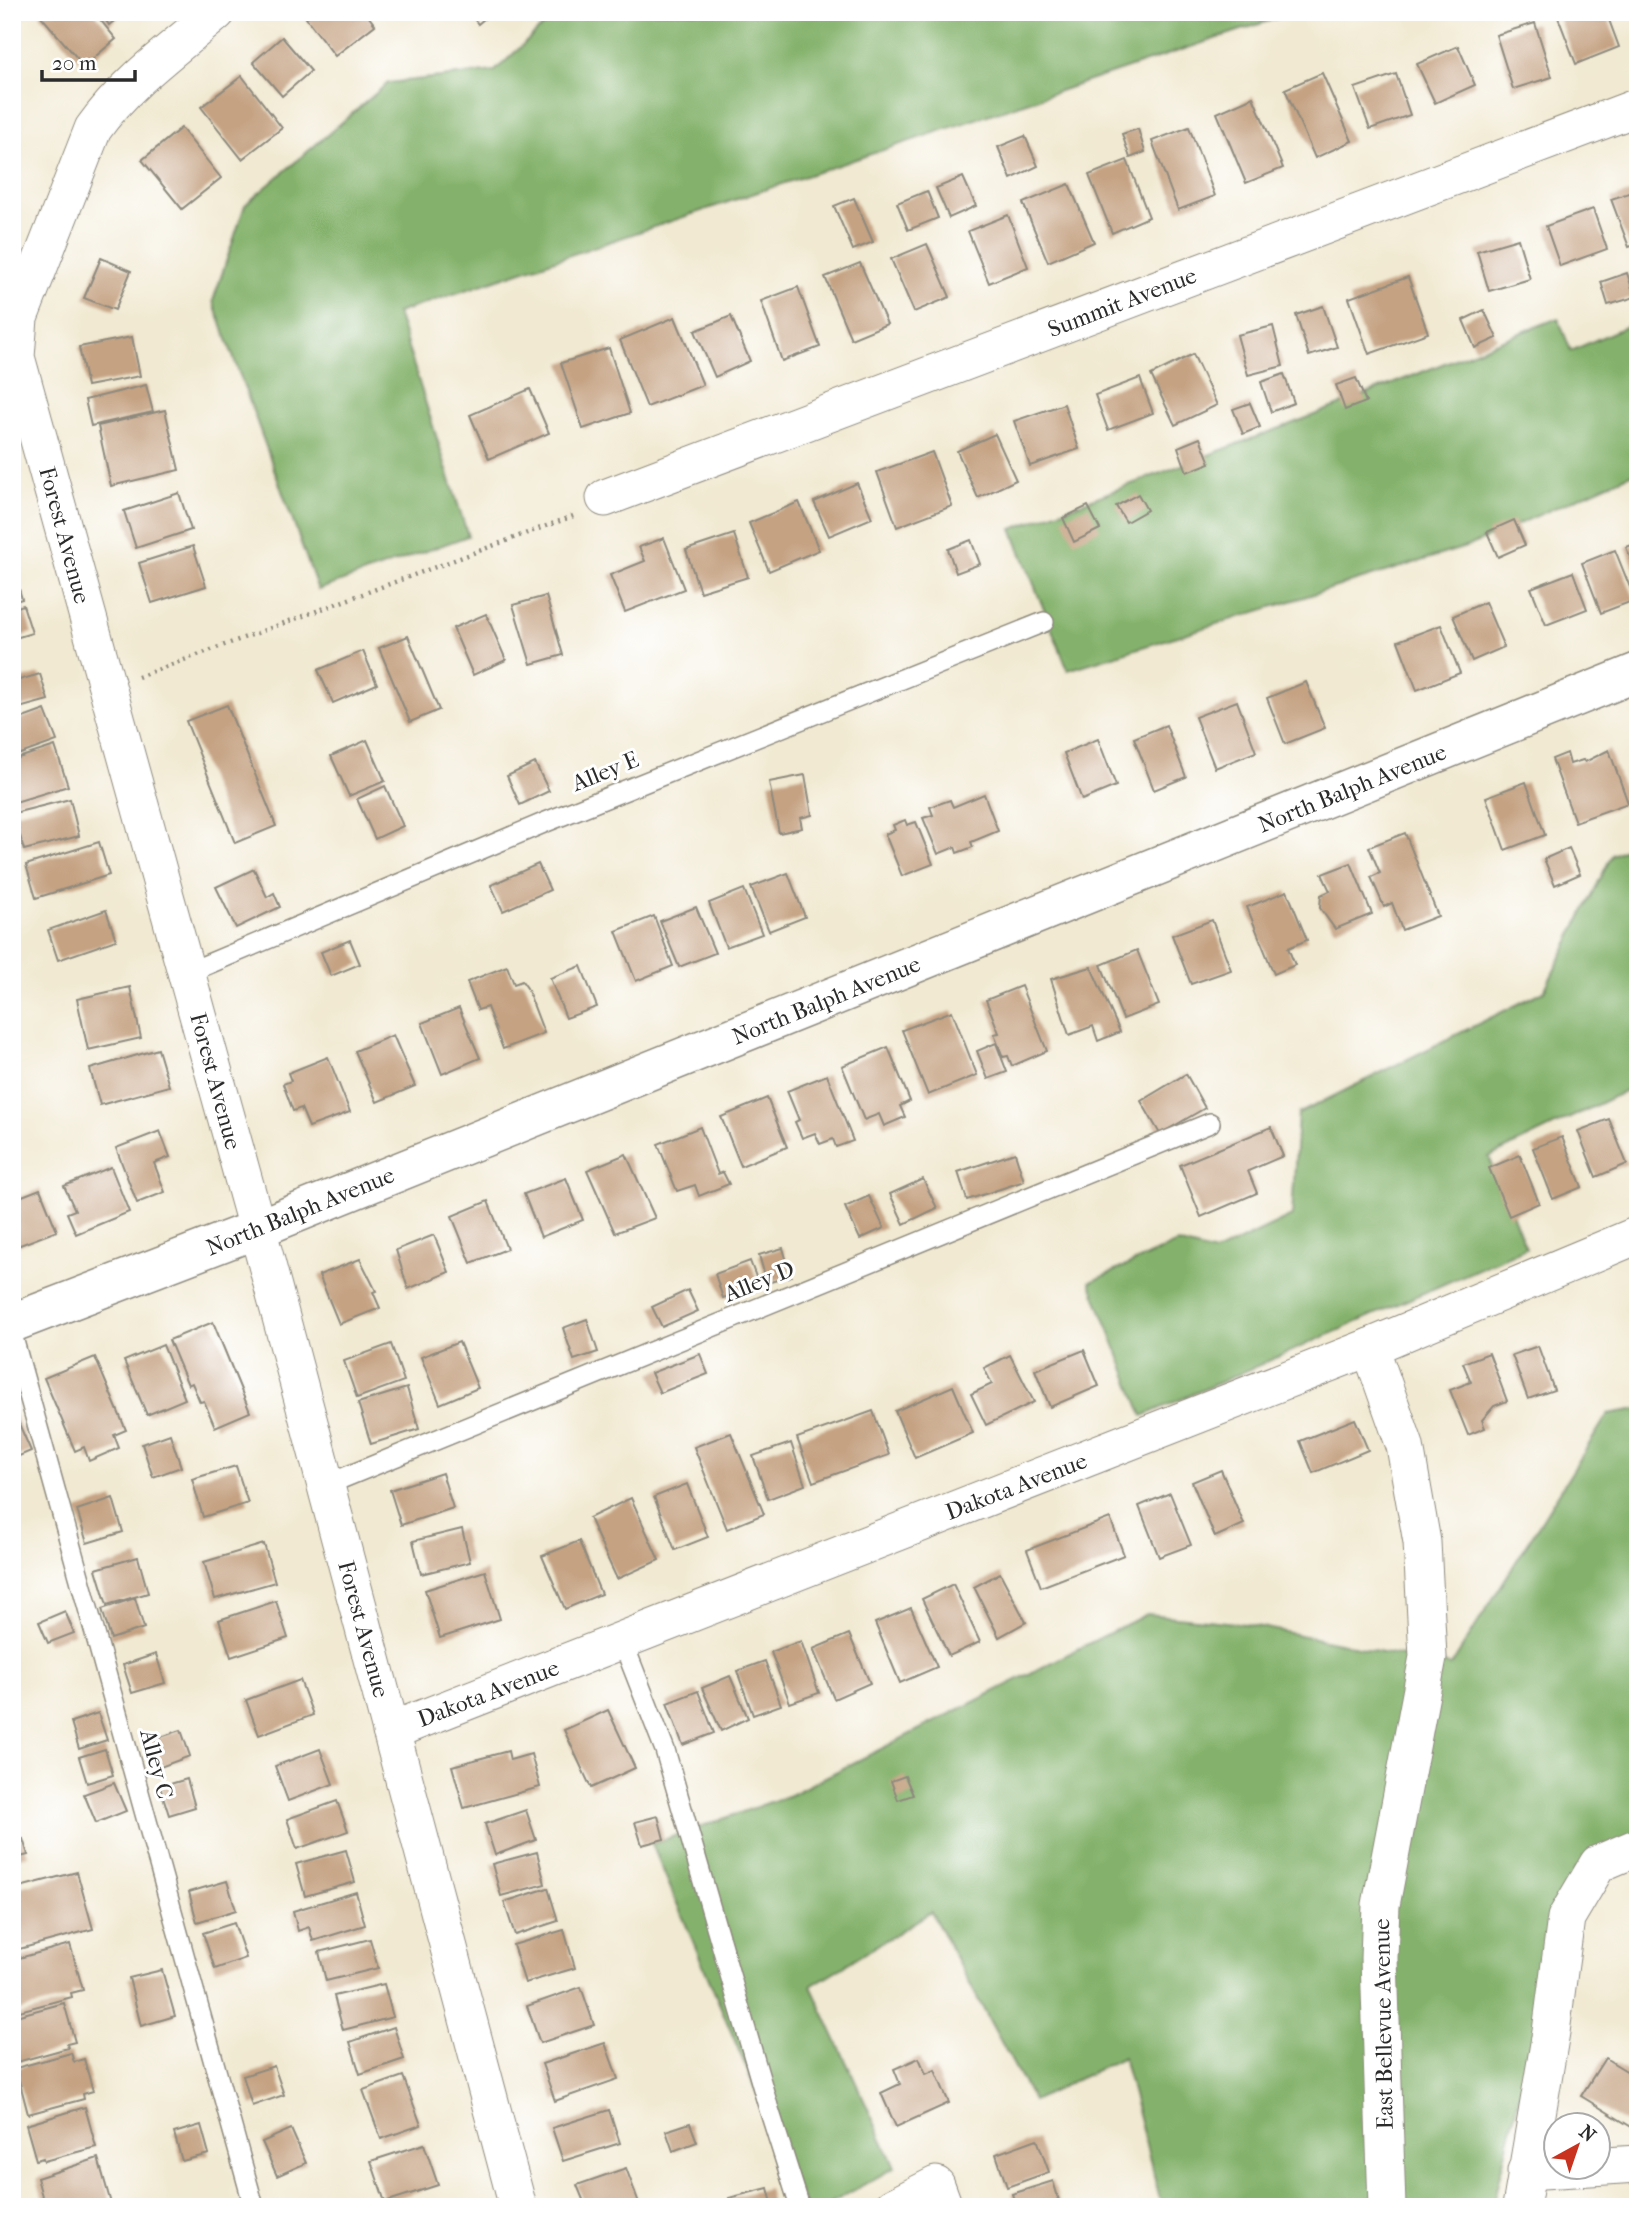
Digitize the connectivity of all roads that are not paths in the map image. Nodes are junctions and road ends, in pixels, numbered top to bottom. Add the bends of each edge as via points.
1 (217, 12) edge
2 (1638, 107) edge
3 (597, 504) road end
4 (1044, 622) dead end
5 (1638, 673) edge
6 (187, 973) junction
7 (1210, 1123) dead end
8 (257, 1229) junction
9 (1638, 1236) edge
10 (12, 1323) edge
11 (12, 1334) edge
12 (1370, 1347) junction
13 (326, 1485) junction
14 (622, 1640) junction
15 (391, 1731) junction
16 (1638, 1847) edge
17 (1638, 2164) edge
18 (1525, 2171) junction
19 (940, 2196) edge
20 (254, 2207) edge
21 (518, 2207) edge
22 (800, 2207) edge
23 (893, 2207) edge
24 (1387, 2207) edge
25 (1521, 2207) edge

1 - 6 street, Forest Avenue via 109,105 93,129 15,338 16,357
2 - 3 street, Summit Avenue
4 - 6 lane, Alley E via 546,821
5 - 8 street, North Balph Avenue
6 - 8 street, Forest Avenue
7 - 13 lane, Alley D
8 - 10 street, North Balph Avenue
8 - 13 street, Forest Avenue
9 - 12 street, Dakota Avenue
11 - 20 lane, Alley C
12 - 14 street, Dakota Avenue
12 - 24 street, East Bellevue Avenue via 1405,1446 1422,1542 1428,1657 1381,1905
13 - 15 street, Forest Avenue
14 - 15 street, Dakota Avenue
14 - 22 lane via 665,1749
15 - 21 street, Forest Avenue
16 - 18 street via 1598,1864 1566,1918
17 - 18 street
18 - 25 street
19 - 23 street

